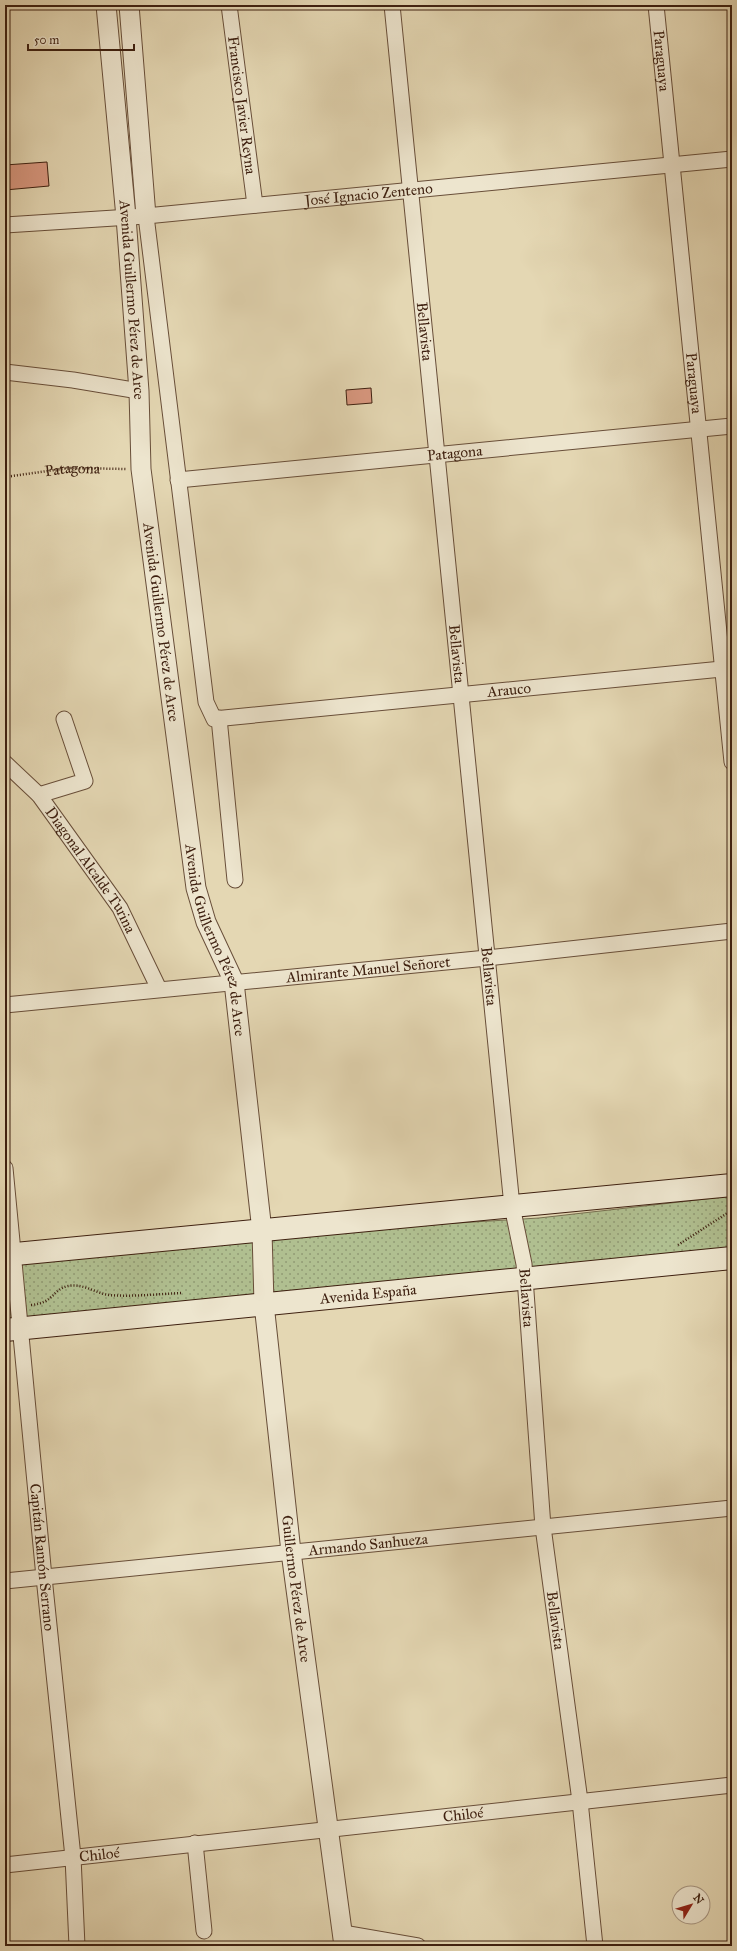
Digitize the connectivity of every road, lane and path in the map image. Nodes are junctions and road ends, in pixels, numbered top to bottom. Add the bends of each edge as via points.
1 (106, 5) edge
2 (129, 5) edge
3 (229, 5) edge
4 (392, 5) edge
5 (656, 5) edge
6 (732, 159) edge
7 (672, 165) junction
8 (411, 190) junction
9 (255, 205) junction
10 (146, 216) junction
11 (126, 217) junction
12 (5, 225) edge
13 (5, 372) edge
14 (138, 391) junction
15 (732, 426) edge
16 (699, 429) junction
17 (437, 455) junction
18 (141, 469) junction
19 (5, 477) edge
20 (178, 480) junction
21 (727, 669) edge
22 (461, 695) junction
23 (64, 719) dead end
24 (216, 719) junction
25 (732, 762) edge
26 (5, 763) edge
27 (39, 794) junction
28 (235, 880) dead end
29 (732, 931) edge
30 (488, 958) junction
31 (234, 982) junction
32 (159, 990) junction
33 (5, 1005) edge
34 (5, 1168) edge
35 (732, 1185) edge
36 (512, 1206) junction
37 (262, 1231) junction
38 (9, 1255) edge
39 (732, 1258) edge
40 (526, 1279) junction
41 (264, 1304) junction
42 (13, 1329) edge
43 (732, 1508) edge
44 (543, 1528) junction
45 (291, 1552) junction
46 (44, 1577) junction
47 (5, 1581) edge
48 (732, 1785) edge
49 (580, 1802) junction
50 (329, 1829) junction
51 (194, 1843) junction
52 (73, 1857) junction
53 (5, 1865) edge
54 (204, 1931) dead end
55 (343, 1940) edge
56 (77, 1946) edge
57 (418, 1946) edge
58 (595, 1946) edge

1 - 11 street, Avenida Guillermo Pérez de Arce
2 - 10 street, Avenida Guillermo Pérez de Arce
3 - 9 street, Francisco Javier Reyna
4 - 8 street, Bellavista
5 - 7 street, Paraguaya
6 - 7 street, José Ignacio Zenteno
7 - 8 street, José Ignacio Zenteno
7 - 16 street, Paraguaya
8 - 9 street, José Ignacio Zenteno
8 - 17 street, Bellavista
9 - 10 street, José Ignacio Zenteno
10 - 11 street, José Ignacio Zenteno
10 - 20 street, Avenida Guillermo Pérez de Arce
11 - 12 street, José Ignacio Zenteno
11 - 14 street, Avenida Guillermo Pérez de Arce
13 - 14 street
14 - 18 street, Avenida Guillermo Pérez de Arce
15 - 16 street, Patagona
16 - 17 street, Patagona
16 - 21 street, Paraguaya
17 - 20 street, Patagona
17 - 22 street, Bellavista
18 - 19 path, Patagona via 69,468
18 - 31 street, Avenida Guillermo Pérez de Arce via 196,888 206,922
20 - 24 street, Avenida Guillermo Pérez de Arce via 206,702
21 - 22 street, Arauco
21 - 25 street, Paraguaya
22 - 24 street, Arauco
22 - 30 street, Bellavista
23 - 27 street via 85,782
24 - 28 street, Avenida Guillermo Pérez de Arce
26 - 27 street, Diagonal Alcalde Turina
27 - 32 street, Diagonal Alcalde Turina via 120,908
29 - 30 street, Almirante Manuel Señoret
30 - 31 street, Almirante Manuel Señoret
30 - 36 street, Bellavista
31 - 32 street, Almirante Manuel Señoret
31 - 37 street, Avenida Guillermo Pérez de Arce
32 - 33 street, Almirante Manuel Señoret
34 - 38 street, Capitán Ramón Serrano
35 - 36 main road
36 - 37 main road
36 - 40 street, Bellavista
37 - 38 main road
37 - 41 street, Guillermo Pérez de Arce
38 - 42 street, Capitán Ramón Serrano
39 - 40 main road, Avenida España
40 - 41 main road, Avenida España
40 - 44 street, Bellavista
41 - 42 main road, Avenida España
41 - 45 street, Guillermo Pérez de Arce
42 - 46 street, Capitán Ramón Serrano
43 - 44 street, Armando Sanhueza
44 - 45 street, Armando Sanhueza
44 - 49 street, Bellavista
45 - 46 street, Armando Sanhueza
45 - 50 street, Guillermo Pérez de Arce
46 - 47 street, Armando Sanhueza
46 - 52 street, Capitán Ramón Serrano
48 - 49 street, Chiloé
49 - 50 street, Chiloé
49 - 58 street, Bellavista
50 - 51 street, Chiloé
50 - 55 street, Guillermo Pérez de Arce
51 - 52 street, Chiloé
51 - 54 street
52 - 53 street, Chiloé
52 - 56 street, Capitán Ramón Serrano
55 - 57 street

